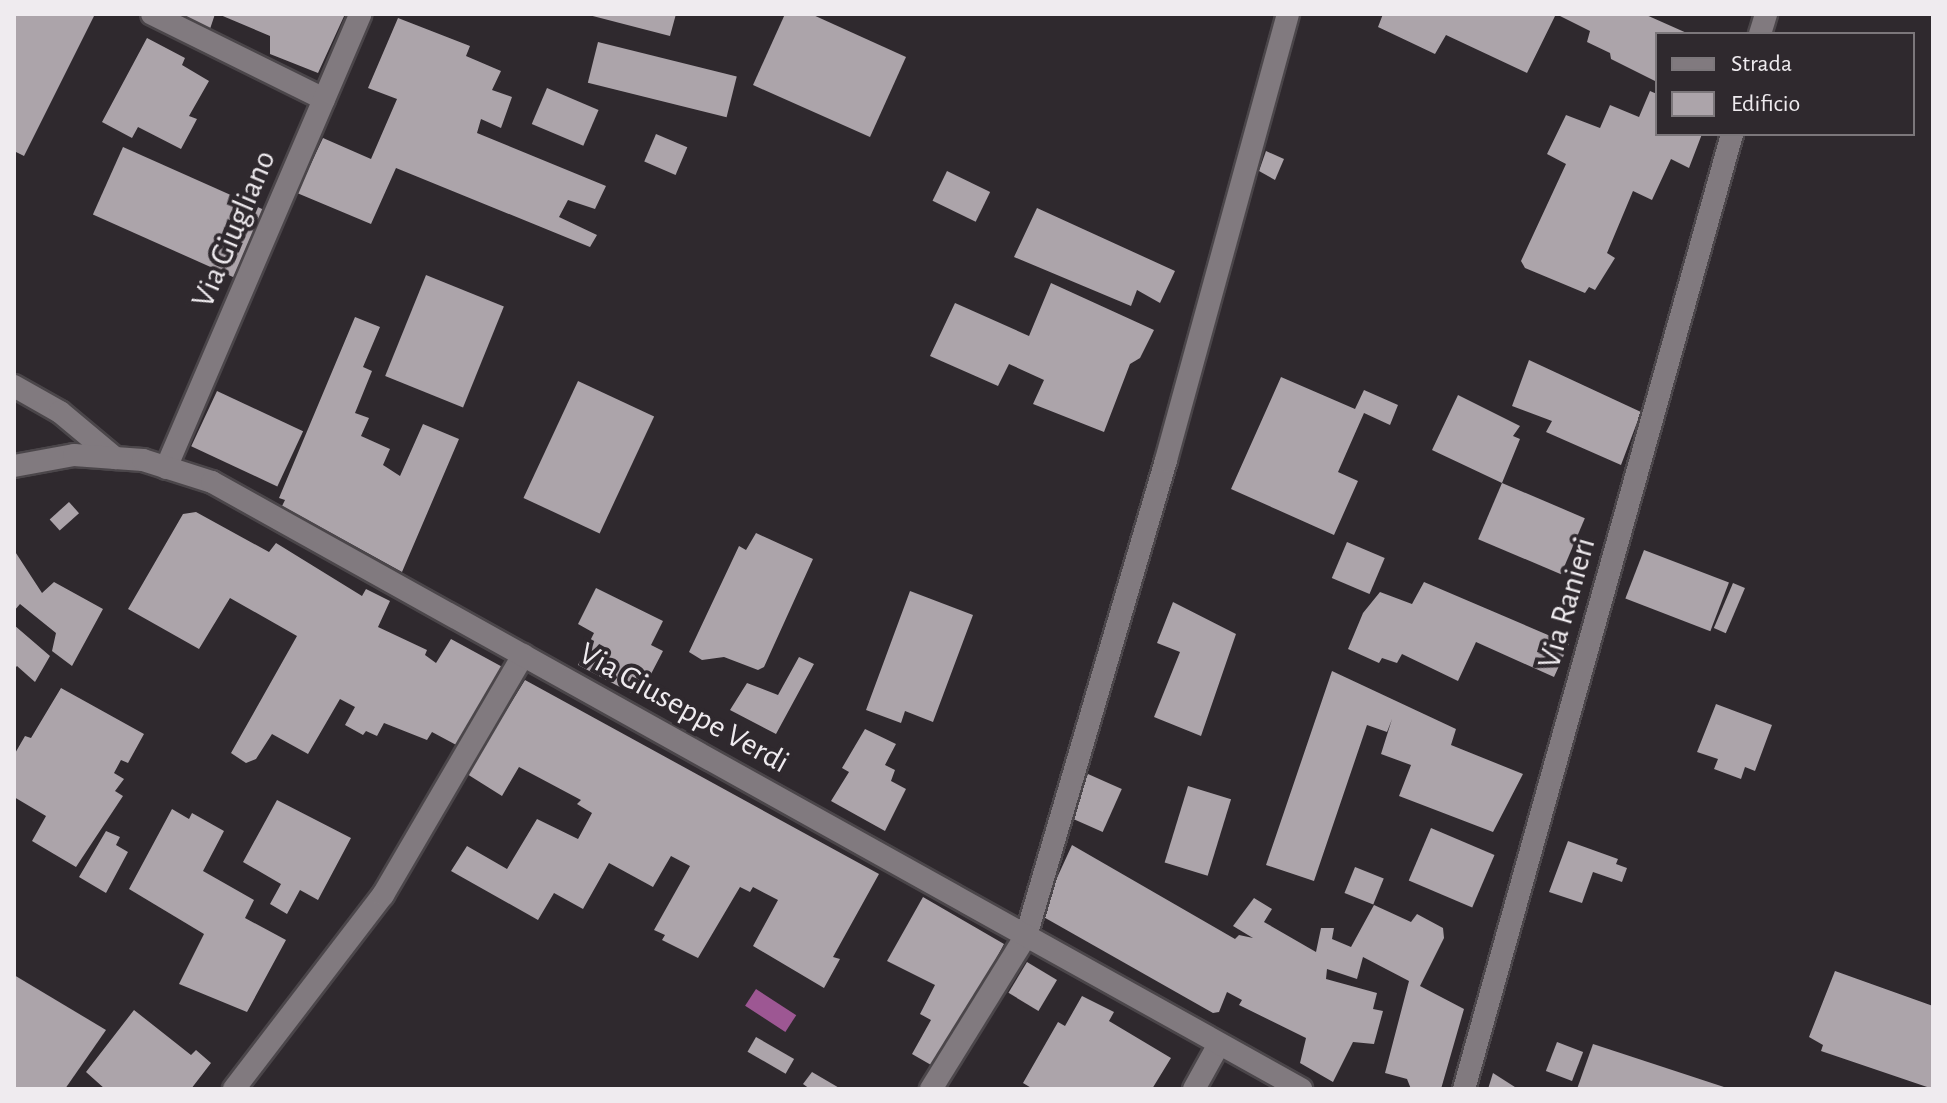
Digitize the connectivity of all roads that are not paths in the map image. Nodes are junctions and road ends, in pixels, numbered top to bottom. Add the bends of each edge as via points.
1 (152, 14) edge
2 (361, 14) edge
3 (1288, 14) edge
4 (324, 99) junction
5 (1731, 136) edge
6 (14, 386) edge
7 (115, 458) junction
8 (14, 466) edge
9 (166, 468) junction
10 (523, 655) junction
11 (1026, 936) junction
12 (1219, 1044) junction
13 (234, 1089) edge
14 (931, 1089) edge
15 (1194, 1089) edge
16 (1301, 1089) edge
17 (1464, 1089) edge

1 - 4 street
2 - 4 street, Via Giugliano
3 - 11 street via 1166,460
4 - 9 street, Via Giugliano
5 - 17 street, Via Ranieri
6 - 7 street via 60,412
7 - 8 street, Via Giuseppe Verdi via 74,455
7 - 9 street, Via Giuseppe Verdi
9 - 10 street, Via Giuseppe Verdi via 212,482
10 - 11 street, Via Giuseppe Verdi
10 - 13 street via 383,895
11 - 12 street, Via Giuseppe Verdi
11 - 14 street
12 - 15 street
12 - 16 street, Via Giuseppe Verdi

